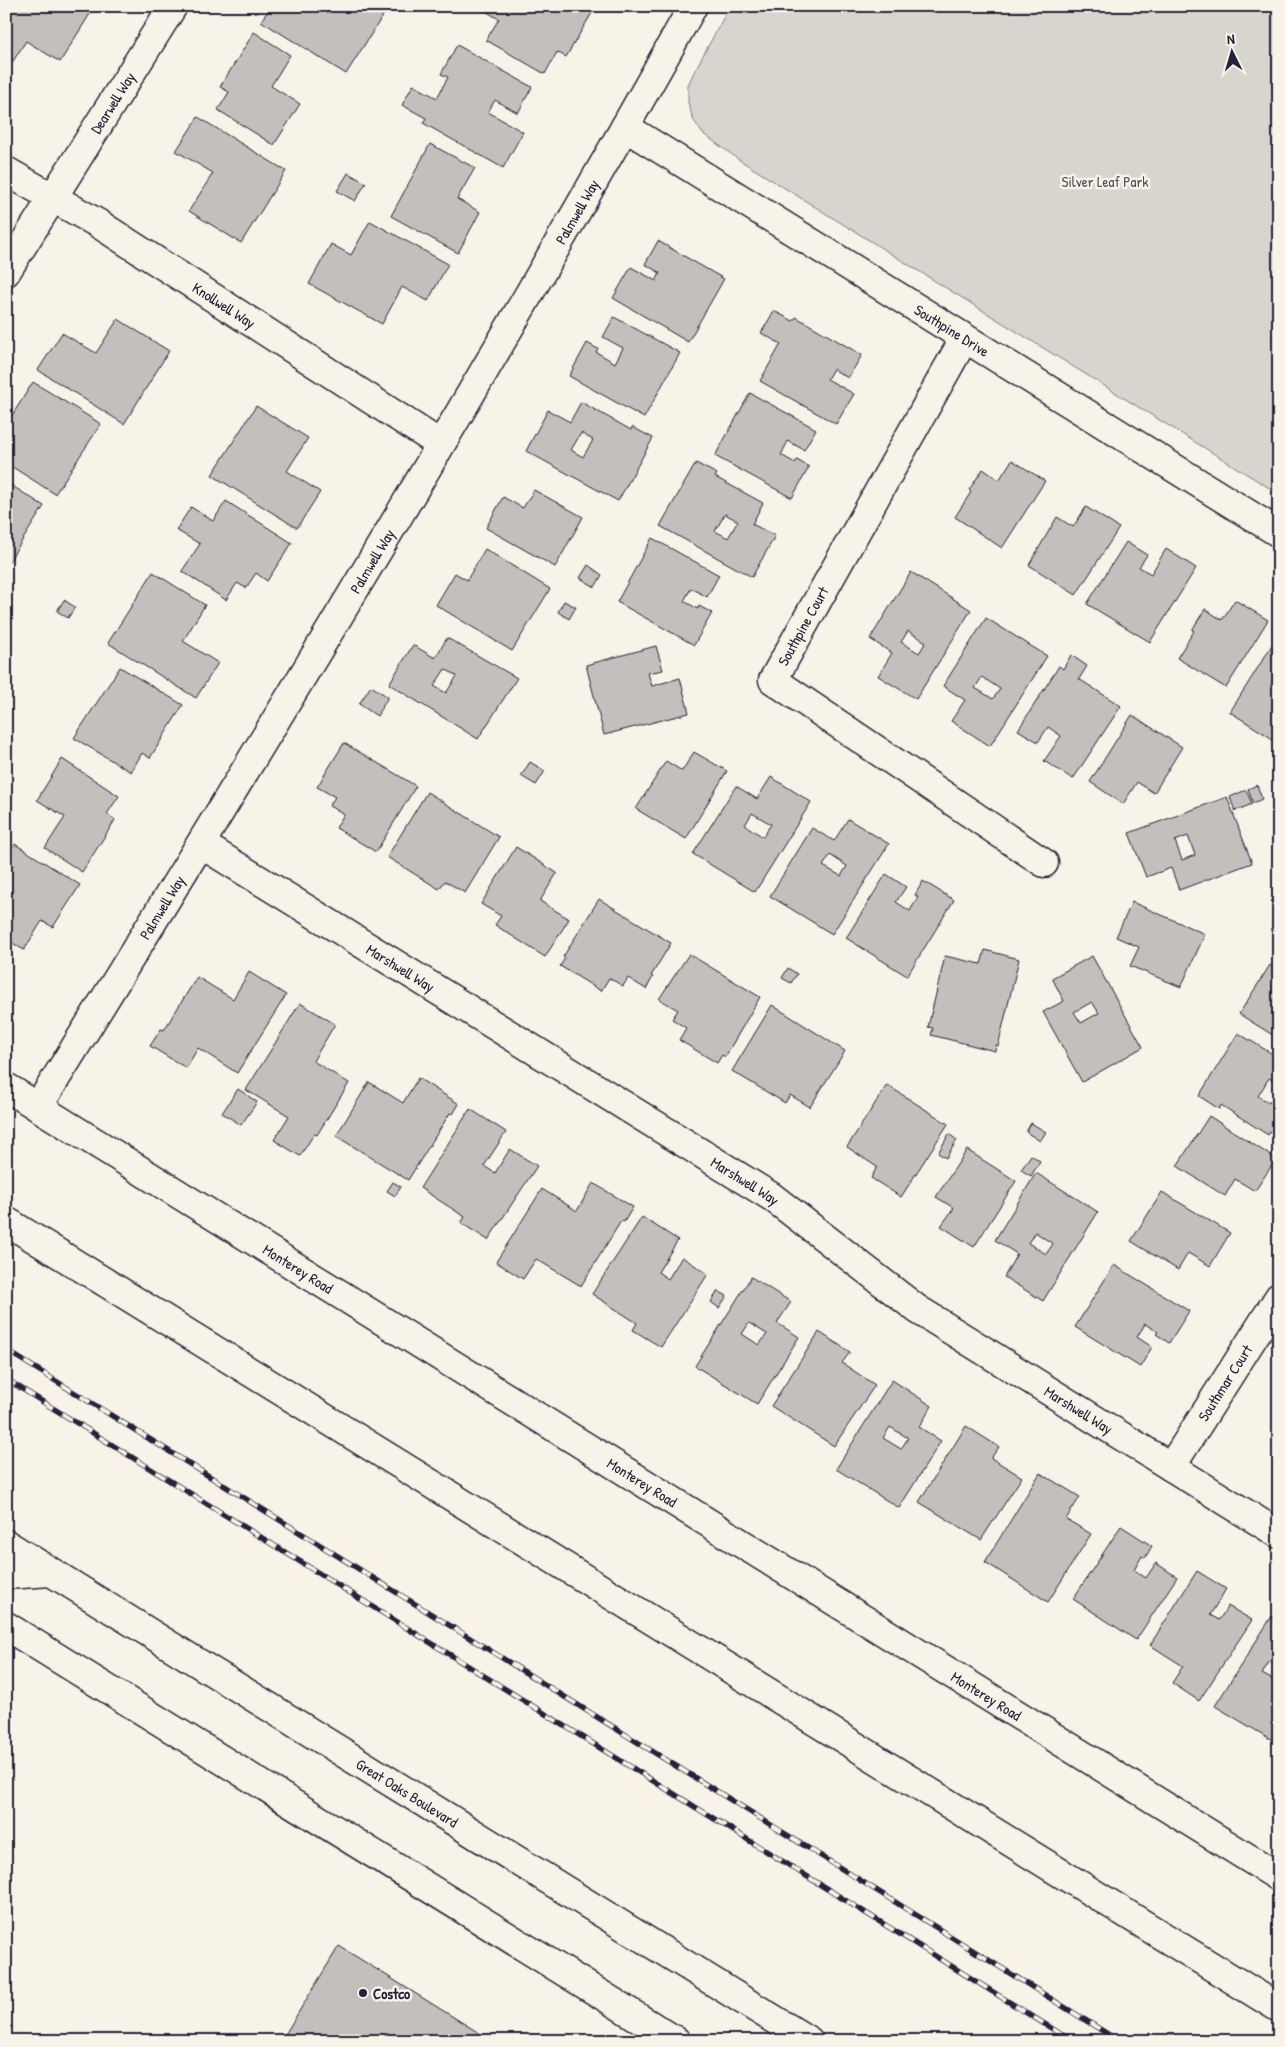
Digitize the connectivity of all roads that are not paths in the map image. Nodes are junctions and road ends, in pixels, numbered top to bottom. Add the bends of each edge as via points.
1 (173, 6) edge
2 (693, 6) edge
3 (625, 127) junction
4 (6, 171) edge
5 (52, 197) junction
6 (6, 272) edge
7 (964, 339) junction
8 (440, 444) junction
9 (1279, 533) edge
10 (201, 844) junction
11 (1044, 863) dead end
12 (6, 1087) edge
13 (38, 1107) junction
14 (6, 1221) edge
15 (1279, 1296) edge
16 (1171, 1467) junction
17 (1279, 1534) edge
18 (6, 1544) edge
19 (51, 1572) junction
20 (6, 1575) edge
21 (6, 1626) edge
22 (1279, 1877) edge
23 (1279, 2008) edge
24 (676, 2041) edge
25 (809, 2041) edge

1 - 5 street, Dearwell Way
2 - 3 street, Palmwell Way
3 - 7 street, Southpine Drive
3 - 8 street, Palmwell Way
4 - 5 street, Knollwell Way
5 - 6 street, Dearwell Way
5 - 8 street, Knollwell Way
7 - 9 street, Southpine Drive
7 - 11 street, Southpine Court via 773,680
8 - 10 street, Palmwell Way
10 - 13 street, Palmwell Way
10 - 16 street, Marshwell Way via 772,1197 917,1309
12 - 13 street, Monterey Road
13 - 22 street, Monterey Road
14 - 23 street
15 - 16 street, Southmar Court
16 - 17 street, Marshwell Way
18 - 19 street, Great Oaks Boulevard
19 - 20 street
19 - 25 street, Great Oaks Boulevard
21 - 24 street

